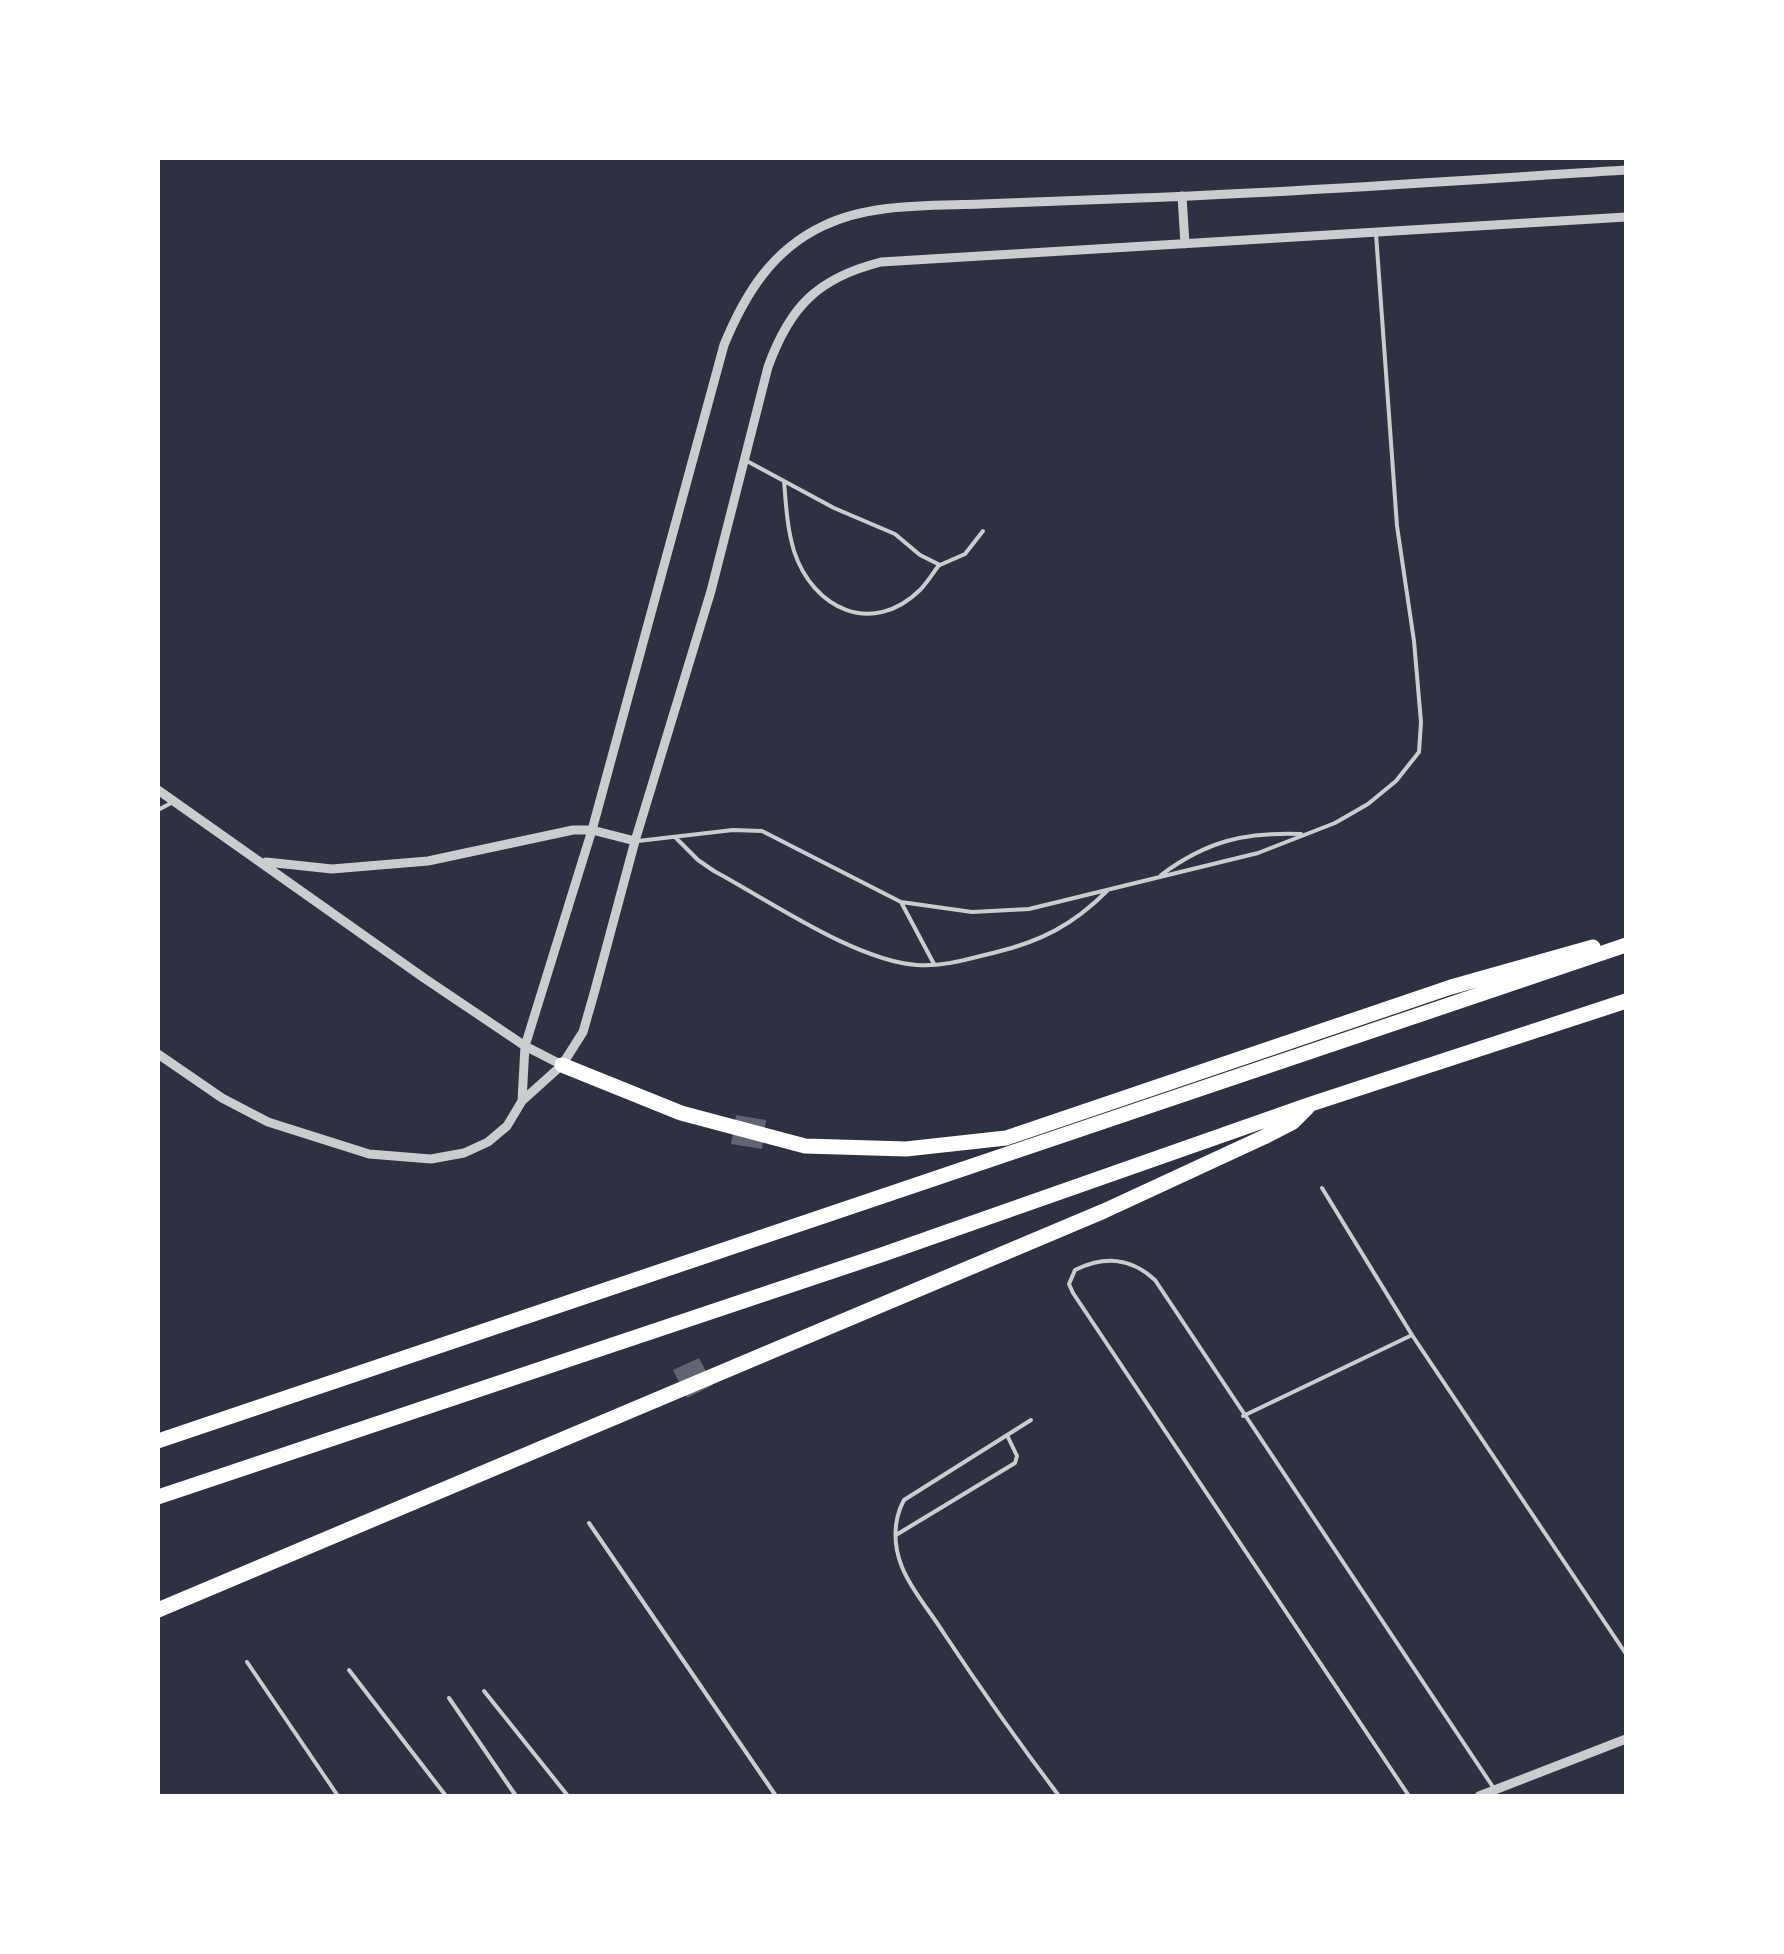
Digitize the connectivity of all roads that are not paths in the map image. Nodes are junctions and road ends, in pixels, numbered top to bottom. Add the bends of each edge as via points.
1 (1626, 170) edge
2 (1182, 196) junction
3 (1626, 218) edge
4 (1376, 234) junction
5 (1184, 244) junction
6 (745, 460) junction
7 (784, 481) junction
8 (982, 531) dead end
9 (940, 565) junction
10 (158, 790) edge
11 (175, 802) junction
12 (158, 810) edge
13 (592, 830) junction
14 (1306, 834) junction
15 (676, 838) junction
16 (635, 842) junction
17 (263, 862) junction
18 (1157, 878) junction
19 (1108, 891) junction
20 (902, 902) junction
21 (1626, 944) edge
22 (935, 965) junction
23 (1626, 1001) edge
24 (525, 1046) junction
25 (158, 1054) edge
26 (562, 1065) junction
27 (522, 1101) junction
28 (1311, 1104) junction
29 (1322, 1188) dead end
30 (1412, 1335) junction
31 (1244, 1416) junction
32 (1031, 1420) dead end
33 (1008, 1435) junction
34 (158, 1441) edge
35 (158, 1498) edge
36 (589, 1522) dead end
37 (896, 1535) junction
38 (158, 1610) edge
39 (1626, 1654) edge
40 (247, 1662) dead end
41 (350, 1670) dead end
42 (484, 1691) dead end
43 (449, 1698) dead end
44 (1626, 1739) edge
45 (1495, 1790) junction
46 (338, 1796) edge
47 (446, 1796) edge
48 (516, 1796) edge
49 (568, 1796) edge
50 (776, 1796) edge
51 (1059, 1796) edge
52 (1409, 1796) edge
53 (1479, 1796) edge

1 - 2 street
2 - 5 street
2 - 13 street via 863,212 791,244 764,272 724,345
3 - 4 street
4 - 5 street
4 - 14 lane via 1397,526 1421,738 1410,767 1368,804
5 - 6 street via 881,262 838,276 798,308 780,334
6 - 7 lane
6 - 16 street
7 - 9 lane via 895,534
7 - 9 lane via 794,551 809,583 835,608 863,614 893,608 919,591
8 - 9 lane via 966,554
10 - 11 street
11 - 12 lane
11 - 17 street
13 - 16 street
13 - 17 street via 428,861 332,869
13 - 24 street
14 - 18 lane
14 - 18 lane via 1232,838 1190,854
15 - 16 lane
15 - 20 lane via 749,830 774,834
15 - 22 lane via 714,871 840,940 892,961
16 - 26 street via 583,1032
17 - 24 street
18 - 19 lane
19 - 20 lane via 972,912
19 - 22 lane via 1061,930
20 - 22 lane
21 - 26 highway via 1450,986 1006,1138 940,1147 805,1146 681,1113
21 - 34 highway
23 - 28 highway
24 - 26 street
24 - 27 street
25 - 27 street via 268,1122 369,1154 432,1159 464,1153 508,1126
26 - 27 street
28 - 35 highway
28 - 38 highway via 1264,1138 1104,1211
29 - 30 lane
30 - 31 lane
30 - 39 lane
31 - 45 lane
31 - 52 lane via 1155,1280 1134,1264 1101,1259 1075,1270 1073,1292
32 - 33 lane
33 - 37 lane via 904,1500
33 - 37 lane via 1015,1463
36 - 50 lane
37 - 51 lane via 901,1566 914,1588
40 - 46 lane
41 - 47 lane
42 - 49 lane
43 - 48 lane
44 - 45 street
45 - 53 street

